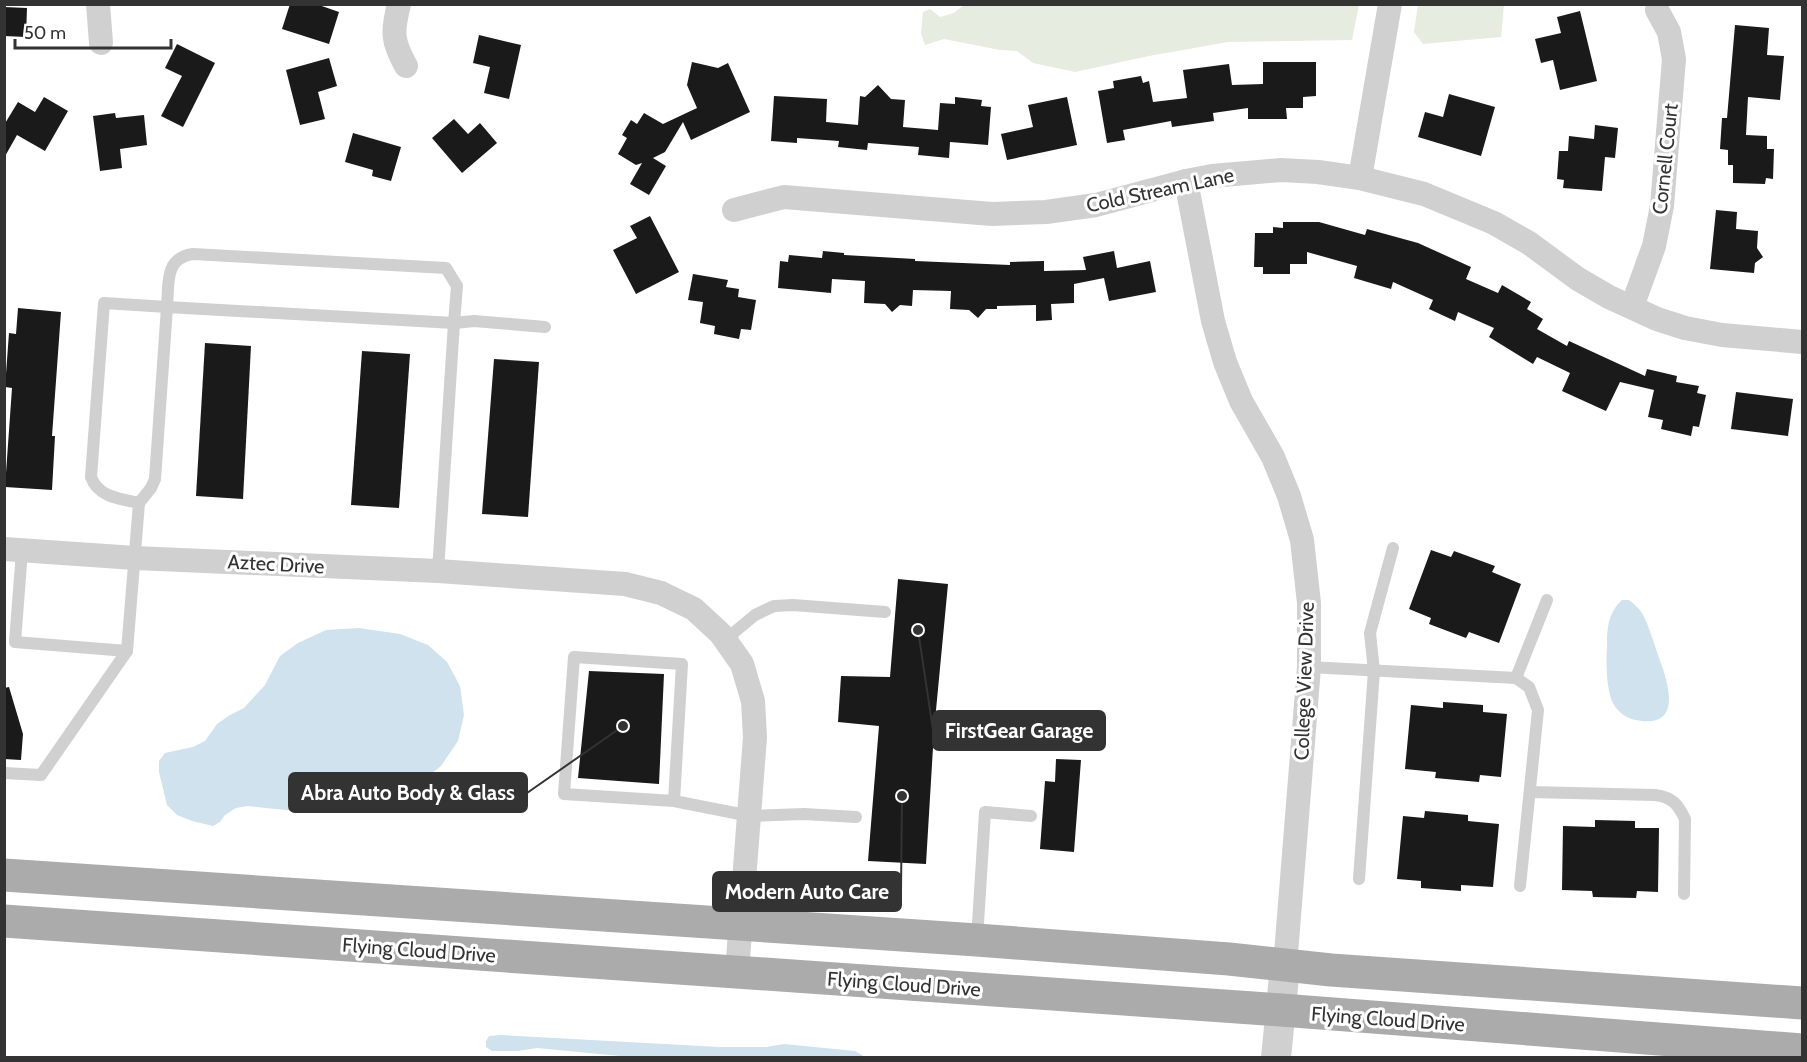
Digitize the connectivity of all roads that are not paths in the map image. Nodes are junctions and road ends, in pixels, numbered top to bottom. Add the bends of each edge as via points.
1 (98, 4) edge
2 (399, 4) edge
3 (1390, 4) edge
4 (1657, 10) dead end
5 (101, 43) dead end
6 (406, 66) dead end
7 (1360, 178) junction
8 (1186, 181) junction
9 (734, 210) dead end
10 (167, 307) junction
11 (1632, 307) junction
12 (454, 324) junction
13 (545, 327) dead end
14 (1803, 342) edge
15 (139, 502) junction
16 (1393, 548) dead end
17 (13, 550) edge
18 (135, 558) junction
19 (438, 572) junction
20 (1547, 600) dead end
21 (885, 612) dead end
22 (725, 639) junction
23 (10, 642) edge
24 (127, 651) junction
25 (1309, 667) junction
26 (1374, 671) junction
27 (1516, 678) junction
28 (4, 773) edge
29 (1530, 792) junction
30 (674, 801) junction
31 (750, 816) junction
32 (1031, 816) dead end
33 (856, 817) dead end
34 (4, 875) edge
35 (1359, 879) dead end
36 (1520, 886) dead end
37 (1684, 894) dead end
38 (4, 921) edge
39 (741, 925) junction
40 (977, 940) junction
41 (1285, 966) junction
42 (737, 972) junction
43 (1803, 1003) edge
44 (1281, 1010) junction
45 (1803, 1050) edge
46 (1276, 1058) edge

1 - 5 street
2 - 6 street via 393,34
3 - 7 street
4 - 11 street, Cornell Court via 1669,32 1674,59 1662,206 1654,246
7 - 8 street, Cold Stream Lane via 1281,170
7 - 11 street, Cold Stream Lane via 1424,194 1494,223 1578,279
8 - 9 street, Cold Stream Lane via 1096,205 1046,212 992,214 784,197
8 - 25 street, College View Drive via 1213,321 1225,362 1273,457 1302,540 1310,603
10 - 12 lane
10 - 12 lane via 172,265 184,255 446,268 457,286
10 - 15 lane via 155,479
10 - 15 lane via 104,303 91,477 103,494
11 - 14 street, Cold Stream Lane via 1685,328
12 - 13 lane via 474,321
12 - 19 lane
15 - 18 lane
16 - 26 lane via 1370,633
17 - 18 street, Aztec Drive
17 - 23 lane
18 - 19 street, Aztec Drive
18 - 24 lane
19 - 22 street, Aztec Drive via 625,584 661,593 694,609
20 - 27 lane
21 - 22 lane via 774,606 755,615
22 - 31 street, Aztec Drive via 742,664 753,701
23 - 24 lane
24 - 28 lane via 41,775
25 - 26 lane
25 - 41 street, College View Drive
26 - 27 lane
26 - 35 lane
27 - 29 lane via 1529,687 1538,710
29 - 36 lane
29 - 37 lane via 1655,795 1674,801 1685,819
30 - 30 lane via 682,664 574,657 564,794
30 - 31 lane
31 - 33 lane
31 - 39 street, Aztec Drive
32 - 40 lane via 985,812
34 - 39 main road
38 - 42 main road, Flying Cloud Drive
39 - 40 main road
39 - 42 street, Aztec Drive
40 - 41 main road
41 - 43 main road
41 - 44 street, College View Drive
42 - 44 main road, Flying Cloud Drive
44 - 45 main road, Flying Cloud Drive
44 - 46 street, College View Drive

